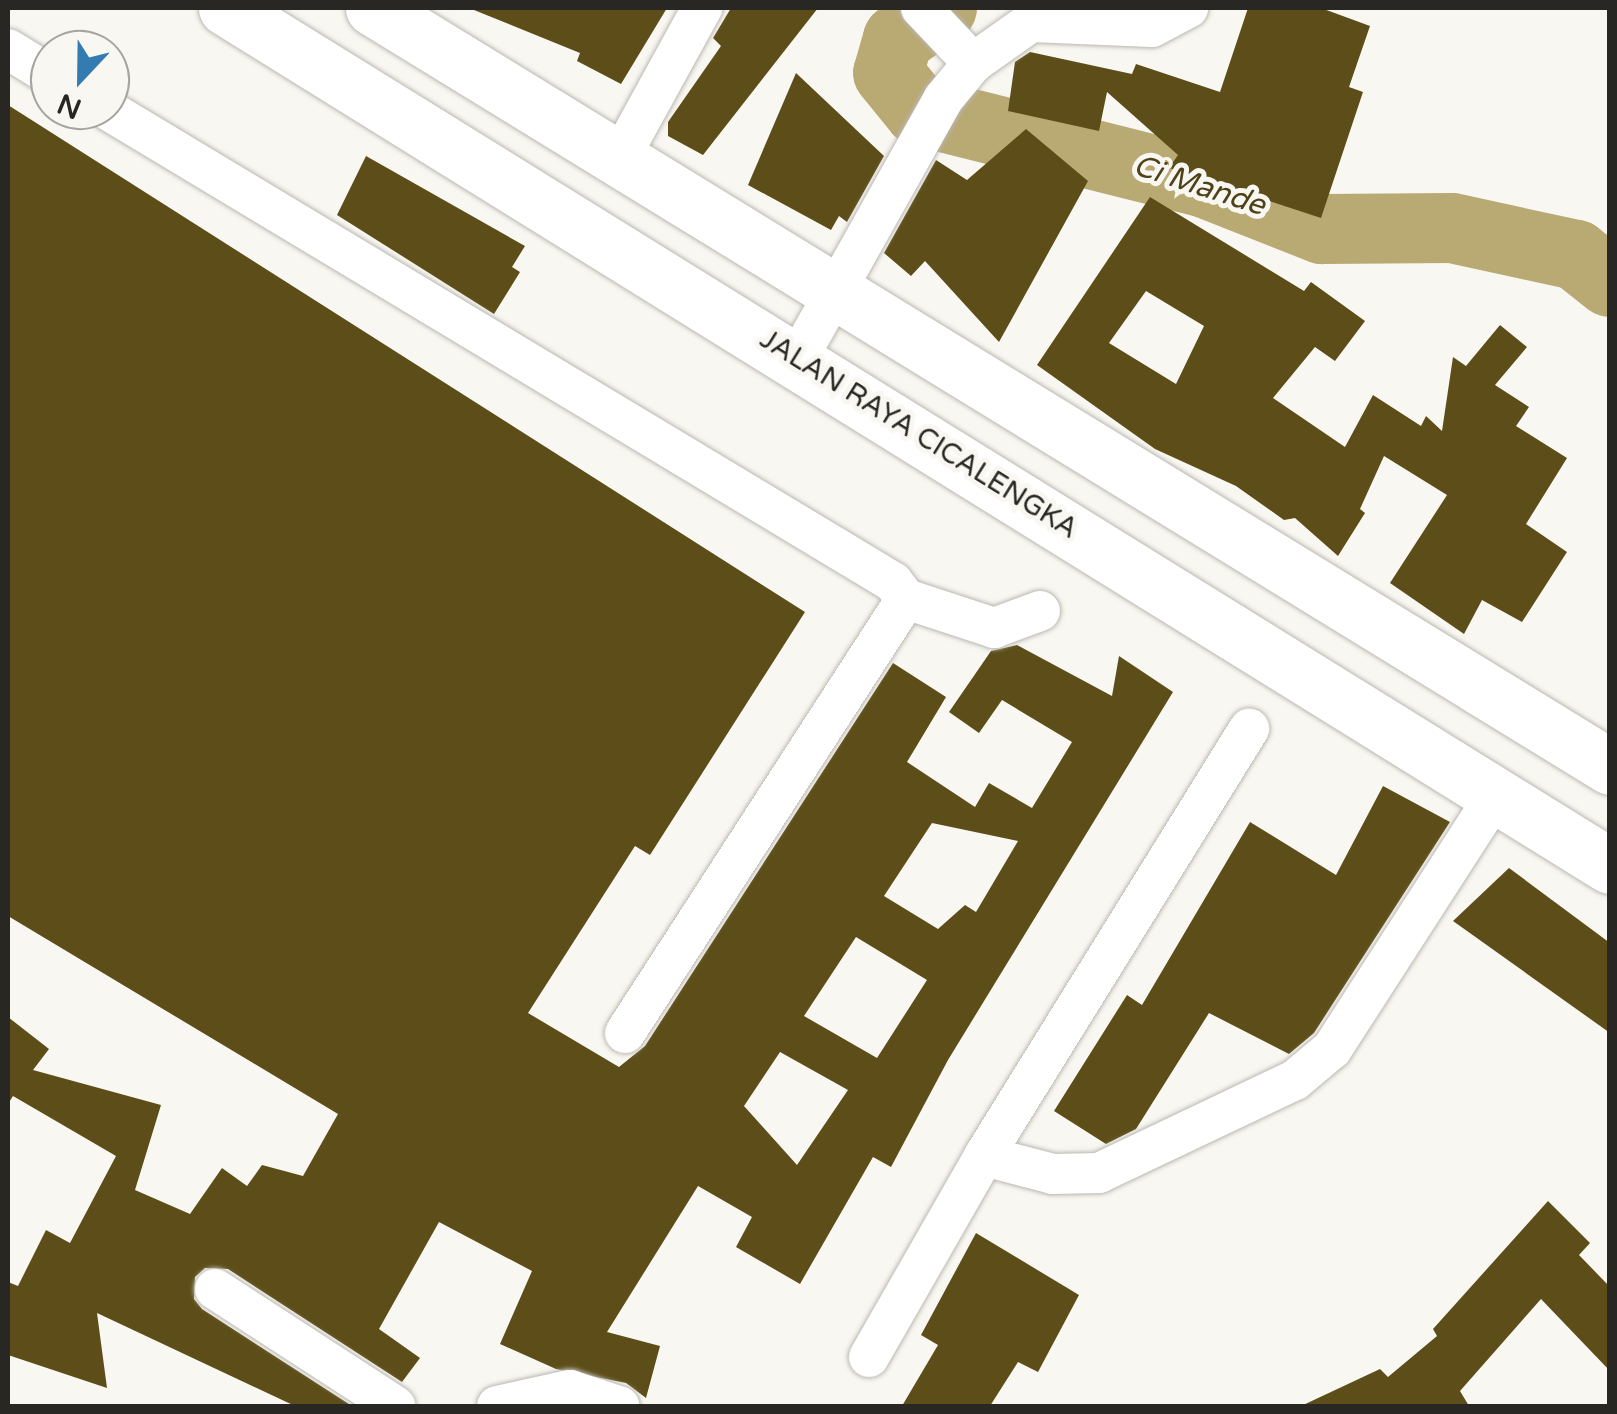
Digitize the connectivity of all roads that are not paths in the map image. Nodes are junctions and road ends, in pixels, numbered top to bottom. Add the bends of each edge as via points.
1 (226, 8) edge
2 (373, 8) edge
3 (702, 8) edge
4 (1188, 8) edge
5 (930, 18) edge
6 (8, 49) edge
7 (30, 63) edge
8 (972, 63) junction
9 (130, 123) edge
10 (618, 160) junction
11 (834, 293) junction
12 (798, 358) junction
13 (906, 598) junction
14 (1040, 611) dead end
15 (1249, 729) dead end
16 (1610, 767) edge
17 (1496, 795) junction
18 (1610, 866) edge
19 (625, 1033) dead end
20 (984, 1156) junction
21 (215, 1289) dead end
22 (869, 1357) dead end
23 (395, 1406) edge
24 (498, 1406) edge
25 (619, 1406) edge

1 - 12 highway, JALAN RAYA CICALENGKA
2 - 10 highway
3 - 10 street
4 - 8 street via 1152,27 1032,22
5 - 8 street
6 - 7 street
8 - 11 street
9 - 13 street via 893,582
10 - 11 highway
11 - 12 street
11 - 16 highway
12 - 17 highway, JALAN RAYA CICALENGKA
13 - 14 street via 994,628
13 - 19 street
15 - 20 street
17 - 18 highway, JALAN RAYA CICALENGKA
17 - 20 street via 1332,1050 1295,1080 1099,1173 1066,1176
20 - 22 street
21 - 23 street
24 - 25 street via 570,1390

